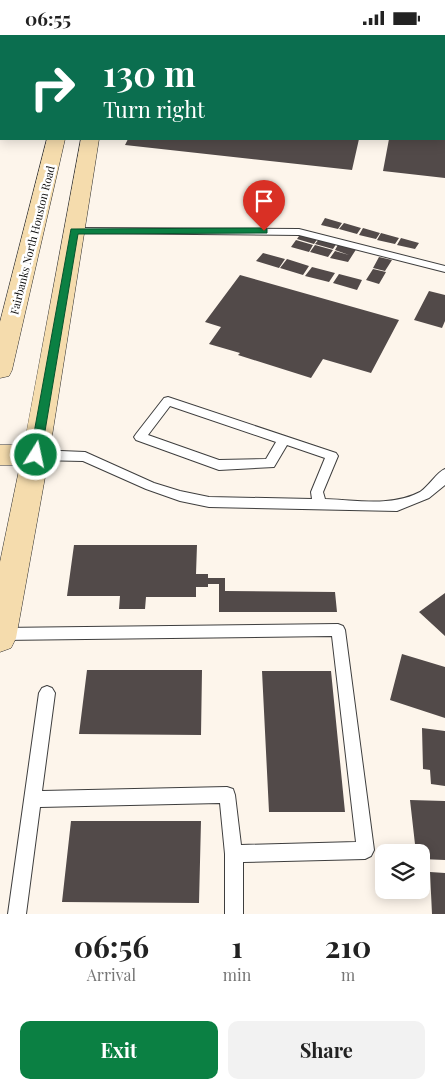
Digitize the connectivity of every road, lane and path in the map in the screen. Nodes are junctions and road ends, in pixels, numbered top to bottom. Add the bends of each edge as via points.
1 (56, 140) edge
2 (90, 140) edge
3 (35, 231) junction
4 (74, 231) junction
5 (445, 269) edge
6 (0, 370) edge
7 (283, 441) junction
8 (0, 455) edge
9 (36, 455) junction
10 (445, 473) edge
11 (319, 504) junction
12 (0, 636) edge
13 (47, 693) dead end
14 (33, 799) junction
15 (234, 854) junction
16 (17, 914) edge
17 (234, 914) edge

1 - 3 main road, Fairbanks North Houston Road
2 - 4 main road
3 - 4 main road
3 - 6 main road, Fairbanks North Houston Road
4 - 5 lane via 299,232
4 - 9 main road
7 - 7 lane via 168,401 140,437 219,465 270,464
7 - 11 lane via 332,456 317,492
8 - 9 main road
9 - 11 lane via 85,457 150,486 209,502
9 - 12 main road
10 - 11 lane via 440,483 423,497 397,506
12 - 15 lane via 338,630 365,851
13 - 14 lane
14 - 15 lane via 227,795
14 - 16 lane
15 - 17 lane

